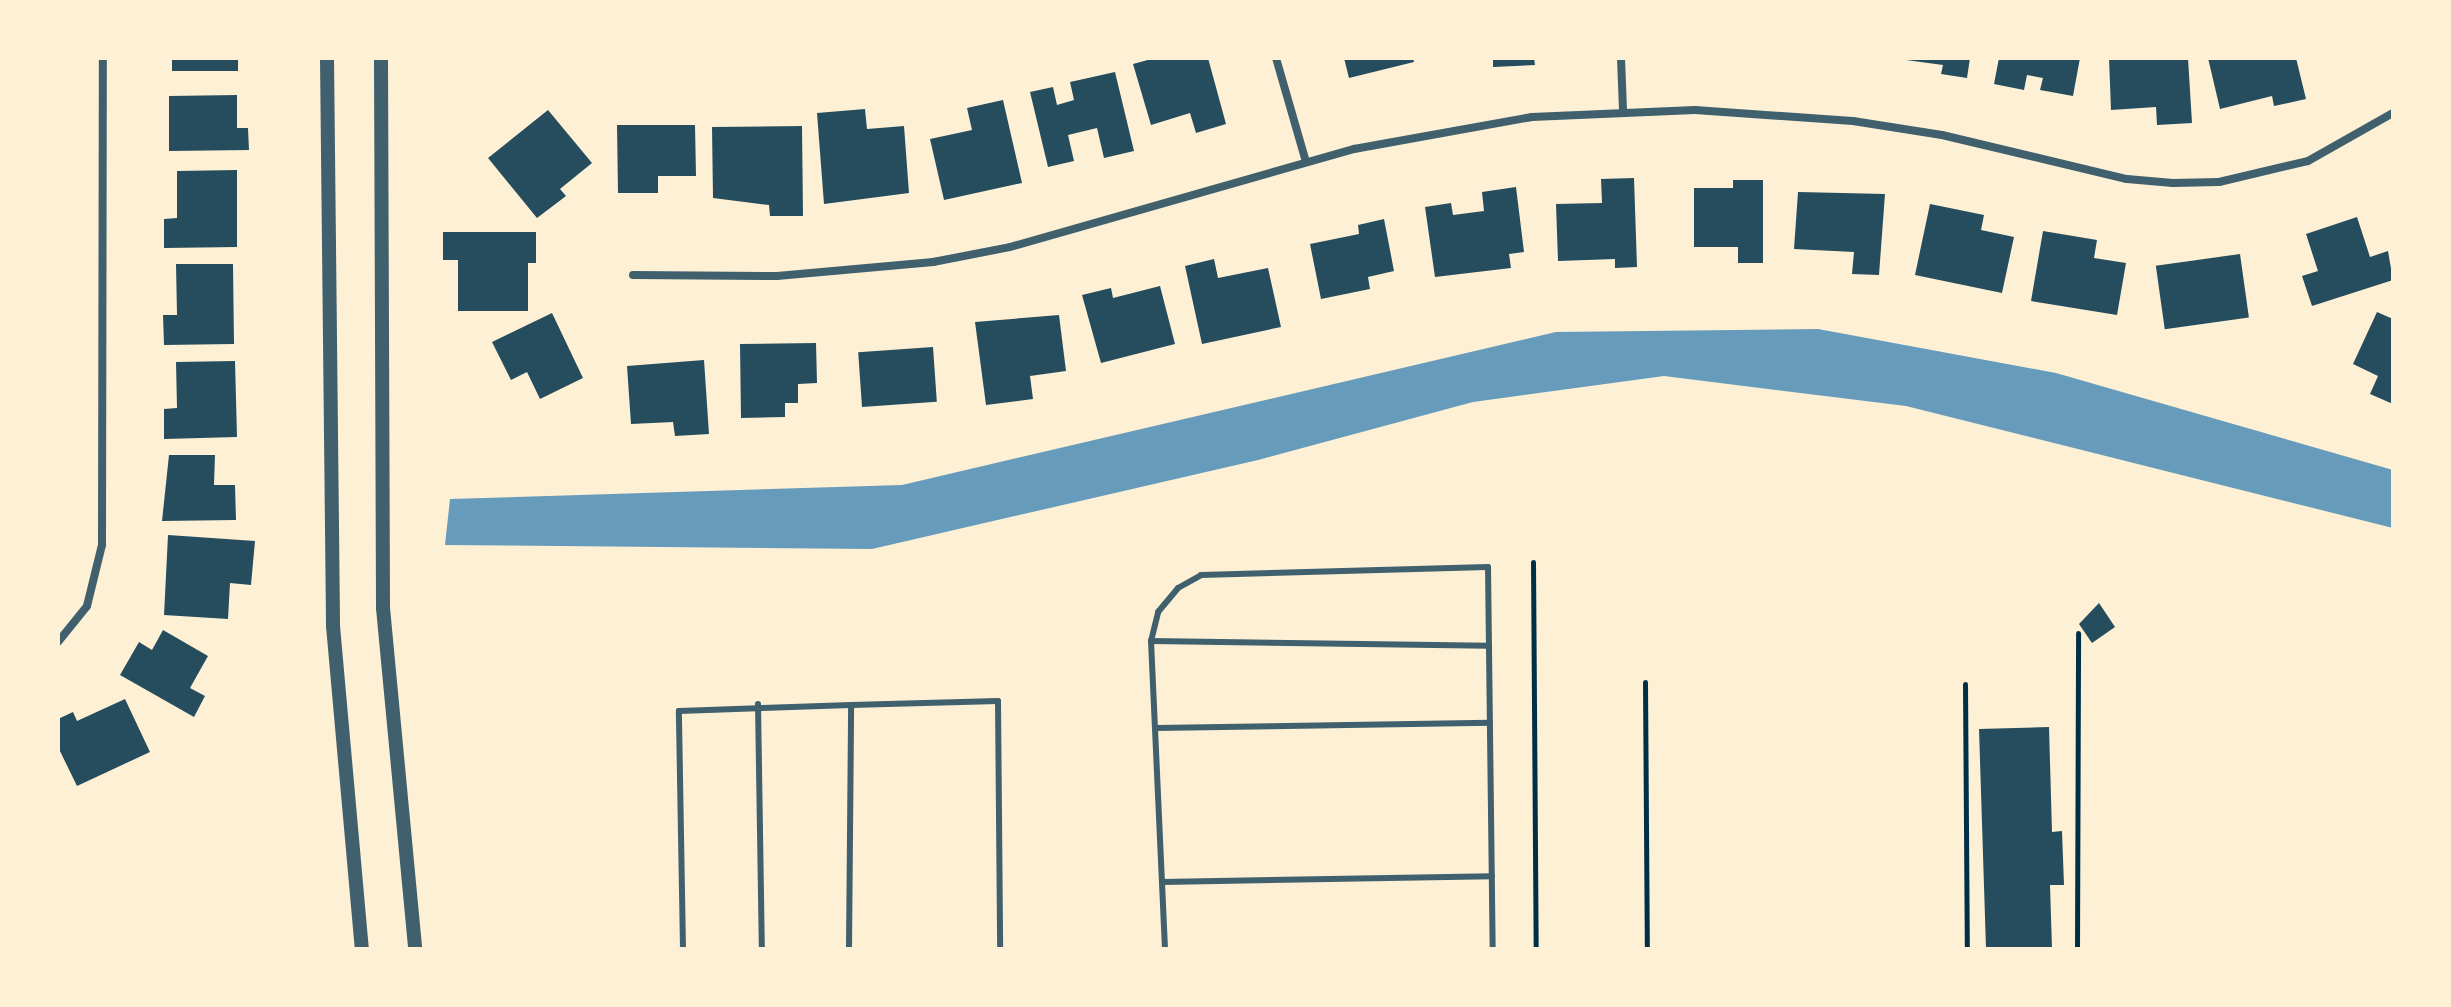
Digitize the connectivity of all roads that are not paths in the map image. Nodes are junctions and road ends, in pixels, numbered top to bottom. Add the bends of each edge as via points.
1 (103, 58) edge
2 (327, 58) edge
3 (381, 58) edge
4 (1276, 58) edge
5 (1621, 58) edge
6 (1623, 110) junction
7 (2391, 118) edge
8 (1306, 162) junction
9 (633, 275) dead end
10 (1151, 641) junction
11 (58, 642) edge
12 (1489, 646) junction
13 (758, 704) junction
14 (851, 705) junction
15 (1490, 723) junction
16 (1156, 728) junction
17 (1492, 876) junction
18 (1162, 882) junction
19 (362, 949) edge
20 (415, 949) edge
21 (683, 949) edge
22 (762, 949) edge
23 (849, 949) edge
24 (1000, 949) edge
25 (1165, 949) edge
26 (1493, 949) edge

1 - 11 street via 102,545 87,606
2 - 19 street via 333,626
3 - 20 street via 383,608
4 - 8 street
5 - 6 street
6 - 7 street via 1762,112 1853,121 1942,135 2127,179 2173,183 2234,179 2308,161
6 - 8 street via 1443,130
8 - 9 street via 1010,247 933,262 777,276
10 - 12 lane
10 - 12 lane via 1158,612 1178,588 1201,575 1488,567
10 - 16 lane
12 - 15 lane
13 - 14 lane
13 - 21 lane via 679,711
13 - 22 lane
14 - 23 lane
14 - 24 lane via 998,701
15 - 16 lane
15 - 17 lane
16 - 18 lane
17 - 18 lane
17 - 26 lane
18 - 25 lane

